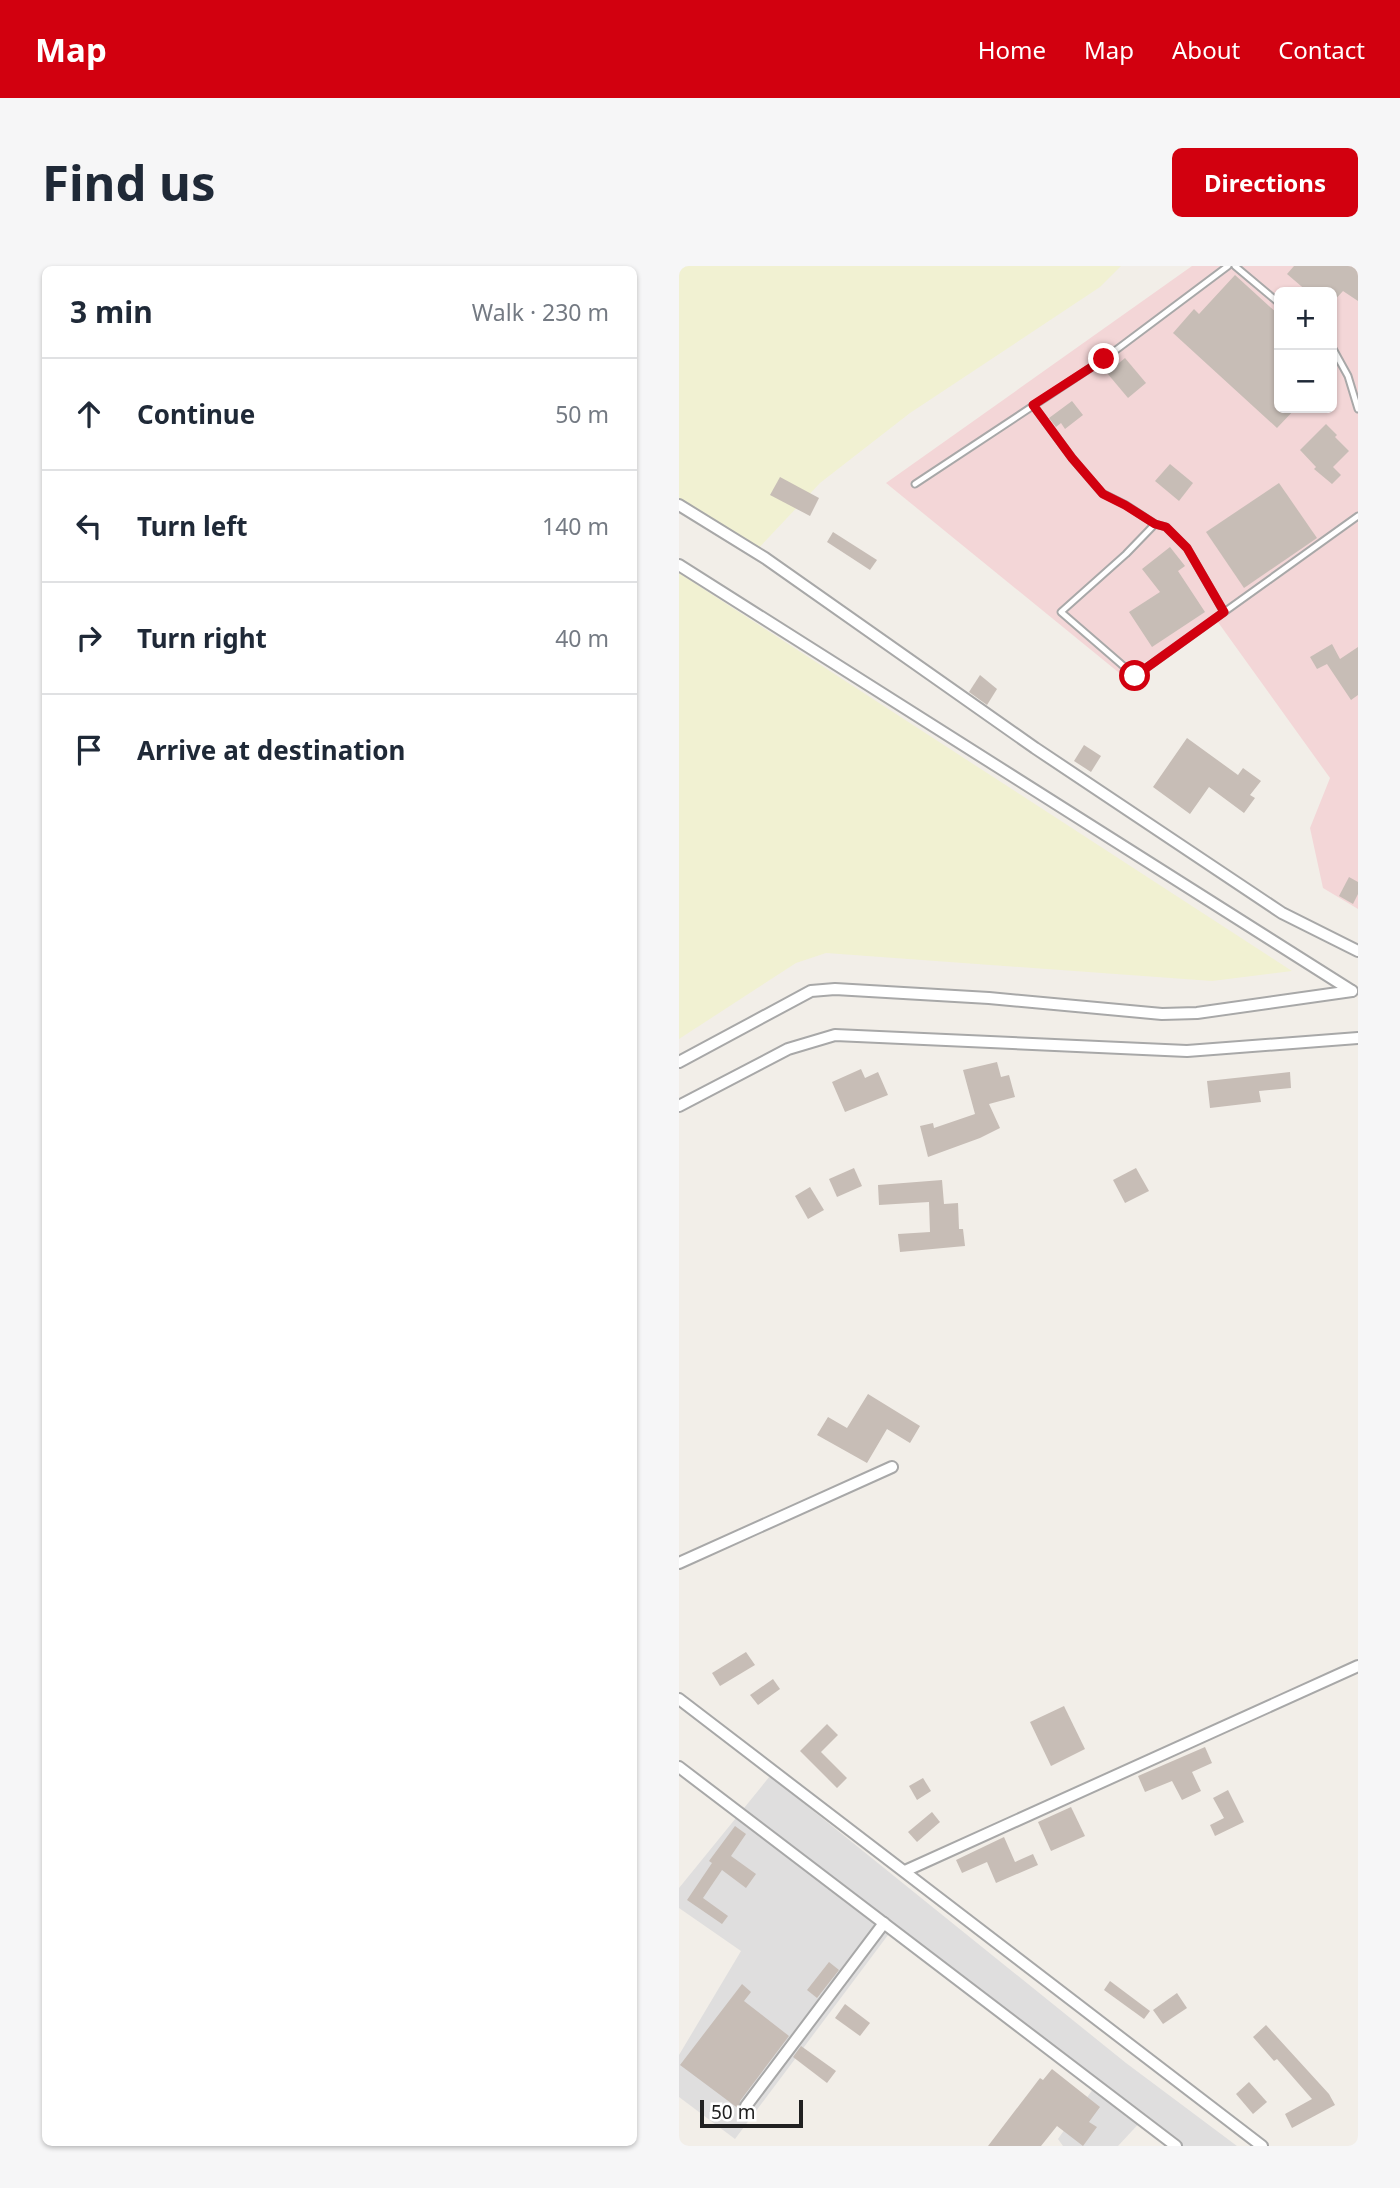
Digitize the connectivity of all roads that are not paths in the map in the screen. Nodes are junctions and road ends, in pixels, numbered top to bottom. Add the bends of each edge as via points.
1 (1227, 266) edge
2 (1235, 266) edge
3 (1274, 299) edge
4 (1334, 350) edge
5 (1033, 405) junction
6 (1358, 409) edge
7 (915, 484) dead end
8 (679, 505) edge
9 (1358, 516) edge
10 (1155, 524) junction
11 (679, 565) edge
12 (1224, 612) junction
13 (1358, 951) edge
14 (1355, 991) edge
15 (1358, 1038) edge
16 (679, 1062) edge
17 (679, 1106) edge
18 (892, 1467) dead end
19 (679, 1563) edge
20 (1358, 1666) edge
21 (679, 1699) edge
22 (679, 1767) edge
23 (905, 1871) junction
24 (884, 1923) junction
25 (746, 2106) dead end
26 (1177, 2146) edge
27 (1262, 2146) edge

1 - 5 lane via 1104,359
2 - 3 lane
4 - 6 lane
5 - 7 lane
5 - 10 lane via 1103,494
8 - 13 street via 765,558 1282,914
9 - 12 lane
10 - 12 lane via 1166,527 1187,548
10 - 12 lane via 1061,612 1135,676
11 - 14 street
14 - 16 street via 1163,1014 989,998 811,991
15 - 17 street via 1187,1052 835,1035 788,1048
18 - 19 street
20 - 23 street
21 - 23 street
22 - 24 street
23 - 27 street
24 - 25 street
24 - 26 street

